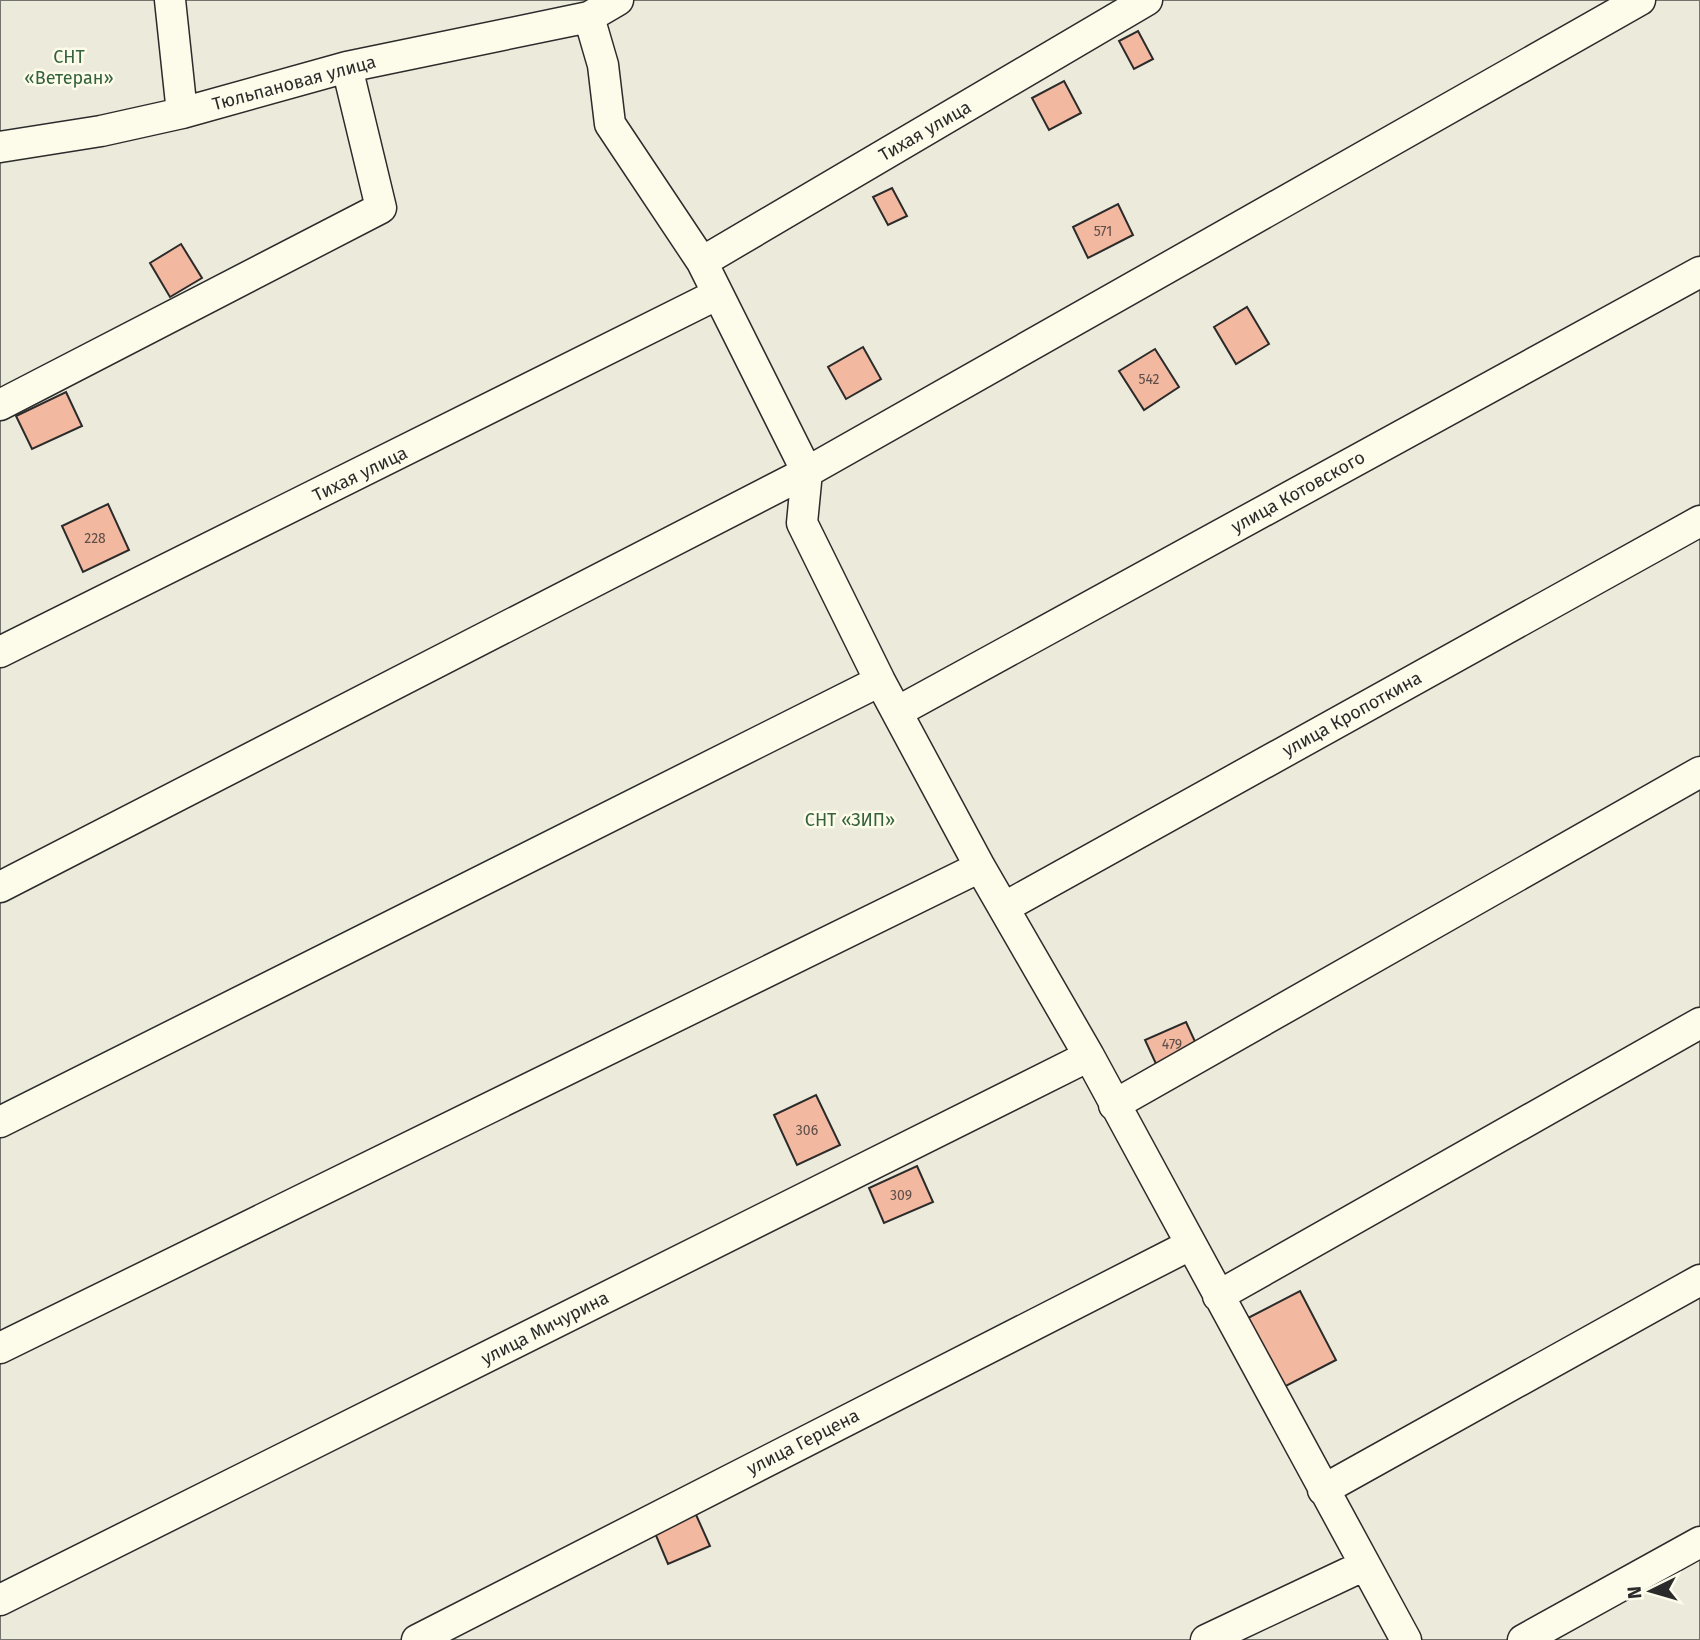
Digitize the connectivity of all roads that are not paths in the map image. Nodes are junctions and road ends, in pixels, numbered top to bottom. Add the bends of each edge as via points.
1 (170, 0) edge
2 (618, 0) edge
3 (1147, 0) edge
4 (1640, 0) edge
5 (589, 17) junction
6 (347, 67) junction
7 (182, 113) junction
8 (0, 147) edge
9 (702, 262) junction
10 (1700, 272) edge
11 (718, 294) junction
12 (0, 405) edge
13 (807, 472) junction
14 (1700, 521) edge
15 (0, 652) edge
16 (880, 681) junction
17 (897, 712) junction
18 (1700, 772) edge
19 (980, 867) junction
20 (0, 887) edge
21 (1004, 907) junction
22 (1700, 1023) edge
23 (1089, 1056) junction
24 (1114, 1105) junction
25 (0, 1122) edge
26 (1190, 1245) junction
27 (1700, 1280) edge
28 (1218, 1296) junction
29 (0, 1348) edge
30 (1323, 1490) junction
31 (1700, 1542) edge
32 (1365, 1564) junction
33 (0, 1600) edge
34 (417, 1640) edge
35 (1206, 1640) edge
36 (1406, 1640) edge
37 (1523, 1640) edge

1 - 7 street
2 - 5 street, Тюльпановая улица
3 - 9 street, Тихая улица
4 - 13 street
5 - 6 street, Тюльпановая улица
5 - 9 street via 603,65 610,124
6 - 7 street, Тюльпановая улица
6 - 12 street via 381,208
7 - 8 street, Тюльпановая улица
9 - 11 street
10 - 17 street, улица Котовского
11 - 13 street
11 - 15 street, Тихая улица
13 - 16 street via 802,523
13 - 20 street
14 - 21 street, улица Кропоткина
16 - 17 street
16 - 25 street
17 - 19 street
18 - 24 street
19 - 21 street
19 - 29 street
21 - 23 street
22 - 28 street
23 - 24 street
23 - 33 street, улица Мичурина
24 - 26 street
26 - 28 street
26 - 34 street, улица Герцена
27 - 30 street
28 - 30 street
30 - 32 street
31 - 37 street
32 - 35 street
32 - 36 street

